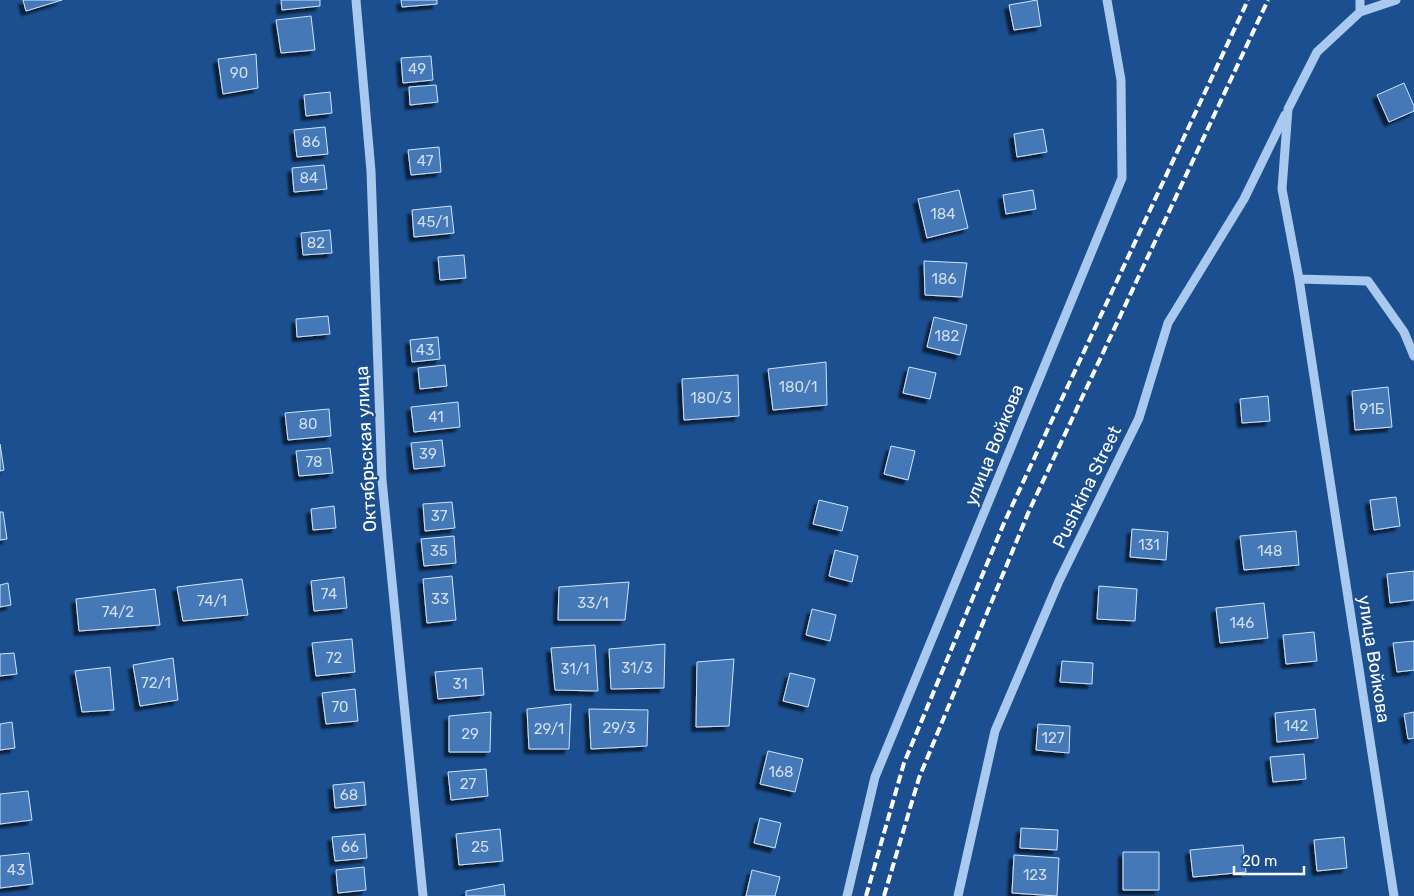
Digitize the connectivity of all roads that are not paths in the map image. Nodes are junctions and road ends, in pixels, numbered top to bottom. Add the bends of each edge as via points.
1 (356, 0) edge
2 (1107, 0) edge
3 (1360, 0) edge
4 (1396, 0) edge
5 (1360, 12) junction
6 (1288, 109) junction
7 (1299, 279) junction
8 (1414, 356) edge
9 (423, 896) edge
10 (847, 896) edge
11 (958, 896) edge
12 (1394, 896) edge

1 - 9 street, Октябрьская улица via 371,171 382,480
2 - 10 street, улица Войкова via 1121,80 1122,178 874,777
3 - 5 street
4 - 5 street
5 - 6 street, Pushkina Street via 1317,52
6 - 7 street, улица Войкова via 1282,189
6 - 11 street, Pushkina Street via 1244,198 1168,323 1139,418 1059,581 995,731
7 - 8 street via 1368,281 1404,332
7 - 12 street, улица Войкова

